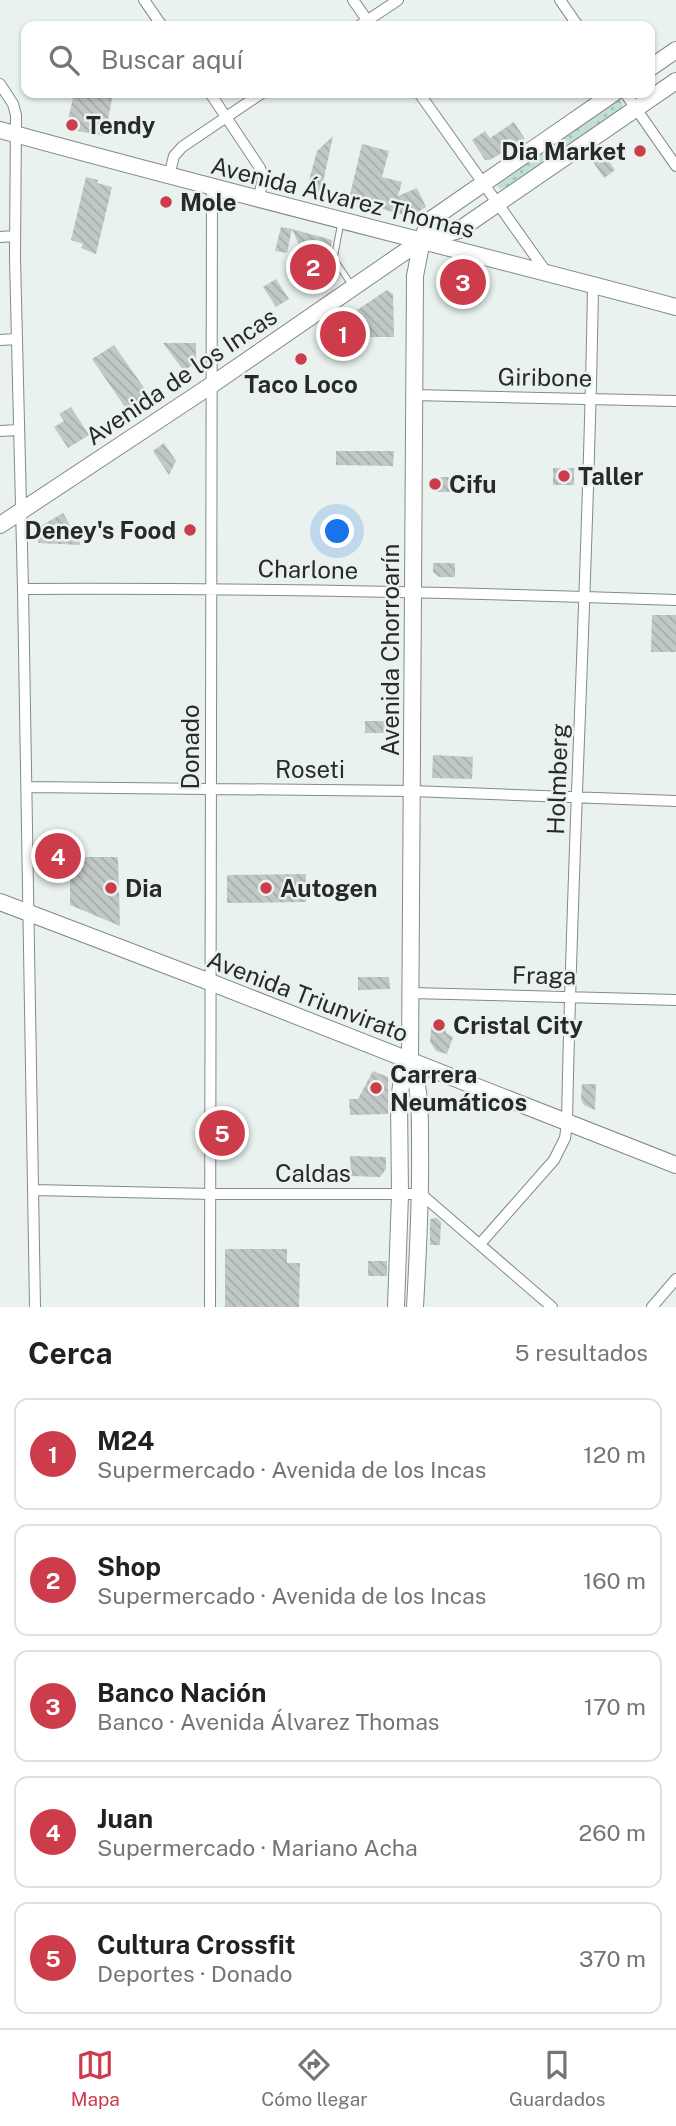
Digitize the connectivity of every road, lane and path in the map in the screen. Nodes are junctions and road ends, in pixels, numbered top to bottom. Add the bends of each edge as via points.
1 (144, 0) edge
2 (353, 0) edge
3 (398, 0) edge
4 (560, 0) edge
5 (159, 21) edge
6 (364, 21) edge
7 (370, 21) edge
8 (575, 21) edge
9 (676, 50) edge
10 (655, 65) edge
11 (676, 81) edge
12 (0, 84) edge
13 (655, 95) edge
14 (214, 98) edge
15 (255, 98) edge
16 (423, 98) edge
17 (607, 98) edge
18 (628, 98) edge
19 (650, 98) edge
20 (635, 108) junction
21 (227, 117) junction
22 (8, 132) edge
23 (676, 166) edge
24 (169, 176) junction
25 (483, 183) junction
26 (212, 187) junction
27 (259, 198) junction
28 (497, 203) junction
29 (341, 219) junction
30 (14, 236) junction
31 (0, 237) edge
32 (422, 240) junction
33 (547, 273) junction
34 (593, 285) junction
35 (353, 286) junction
36 (676, 307) edge
37 (16, 339) junction
38 (0, 340) edge
39 (213, 384) junction
40 (414, 395) junction
41 (592, 398) junction
42 (676, 401) edge
43 (18, 430) junction
44 (0, 431) edge
45 (20, 512) junction
46 (0, 526) edge
47 (211, 588) junction
48 (23, 589) junction
49 (412, 591) junction
50 (584, 597) junction
51 (676, 600) edge
52 (27, 787) junction
53 (211, 789) junction
54 (412, 791) junction
55 (577, 796) junction
56 (676, 801) edge
57 (0, 902) edge
58 (29, 914) junction
59 (210, 982) junction
60 (411, 993) junction
61 (569, 997) junction
62 (676, 1000) edge
63 (410, 1061) junction
64 (568, 1123) junction
65 (676, 1165) edge
66 (33, 1190) junction
67 (211, 1194) junction
68 (400, 1195) junction
69 (421, 1195) junction
70 (480, 1244) junction
71 (676, 1279) edge
72 (34, 1307) edge
73 (210, 1307) edge
74 (396, 1307) edge
75 (415, 1307) edge
76 (552, 1307) edge
77 (652, 1307) edge

1 - 5 street
2 - 6 street
3 - 7 street
4 - 8 street
9 - 10 main road
11 - 13 main road, Avenida de los Incas
12 - 22 street via 16,115
14 - 21 street
15 - 21 street
16 - 25 street
17 - 25 main road, Avenida de los Incas
18 - 20 street
19 - 20 main road, Avenida de los Incas
20 - 23 street
20 - 28 main road, Avenida de los Incas
21 - 24 street via 181,147
21 - 27 street via 260,168
22 - 24 main road, Avenida Álvarez Thomas
22 - 30 street
24 - 26 main road, Avenida Álvarez Thomas
25 - 28 street
25 - 32 main road, Avenida de los Incas via 429,221
26 - 27 main road, Avenida Álvarez Thomas
26 - 39 street, Donado
27 - 29 main road, Avenida Álvarez Thomas
28 - 32 main road, Avenida de los Incas via 458,230
28 - 33 street
29 - 32 main road, Avenida Álvarez Thomas
29 - 35 lane via 334,259
30 - 31 street
30 - 37 street
32 - 33 main road, Avenida Álvarez Thomas
32 - 35 main road, Avenida de los Incas
32 - 40 main road, Avenida Chorroarín via 415,276
33 - 34 main road, Avenida Álvarez Thomas
34 - 36 main road, Avenida Álvarez Thomas
34 - 41 street, Holmberg
35 - 39 main road, Avenida de los Incas
37 - 38 street
37 - 43 street
39 - 45 main road, Avenida de los Incas
39 - 47 street, Donado
40 - 41 street, Giribone
40 - 49 main road, Avenida Chorroarín
41 - 42 street, Giribone
41 - 50 street, Holmberg
43 - 44 street
43 - 45 street
45 - 46 main road, Avenida de los Incas
45 - 48 street
47 - 48 street, Charlone
47 - 49 street, Charlone
47 - 53 street, Donado
48 - 52 street
49 - 50 street, Charlone
49 - 54 main road, Avenida Chorroarín
50 - 51 street, Charlone
50 - 55 street, Holmberg
52 - 53 street, Roseti
52 - 58 street
53 - 54 street, Roseti
53 - 59 street, Donado
54 - 55 street, Roseti
54 - 60 main road, Avenida Chorroarín
55 - 56 street, Roseti
55 - 61 street, Holmberg
57 - 58 main road, Avenida Triunvirato
58 - 59 main road, Avenida Triunvirato
58 - 66 street
59 - 63 main road, Avenida Triunvirato
59 - 67 street, Donado
60 - 61 street, Fraga
60 - 63 main road, Avenida Chorroarín
61 - 62 street, Fraga
61 - 64 street, Holmberg
63 - 64 main road, Avenida Triunvirato
63 - 68 main road, Avenida Chorroarín via 399,1100
63 - 69 main road, Avenida Chorroarín via 419,1100
64 - 65 main road, Avenida Triunvirato
64 - 70 street, Holmberg via 554,1160
66 - 67 street, Caldas
66 - 72 street
67 - 68 street, Caldas
67 - 73 street, Donado
68 - 69 street, Caldas
68 - 74 main road, Avenida Chorroarín
69 - 70 street
69 - 75 main road, Avenida Chorroarín
70 - 76 street
71 - 77 street

